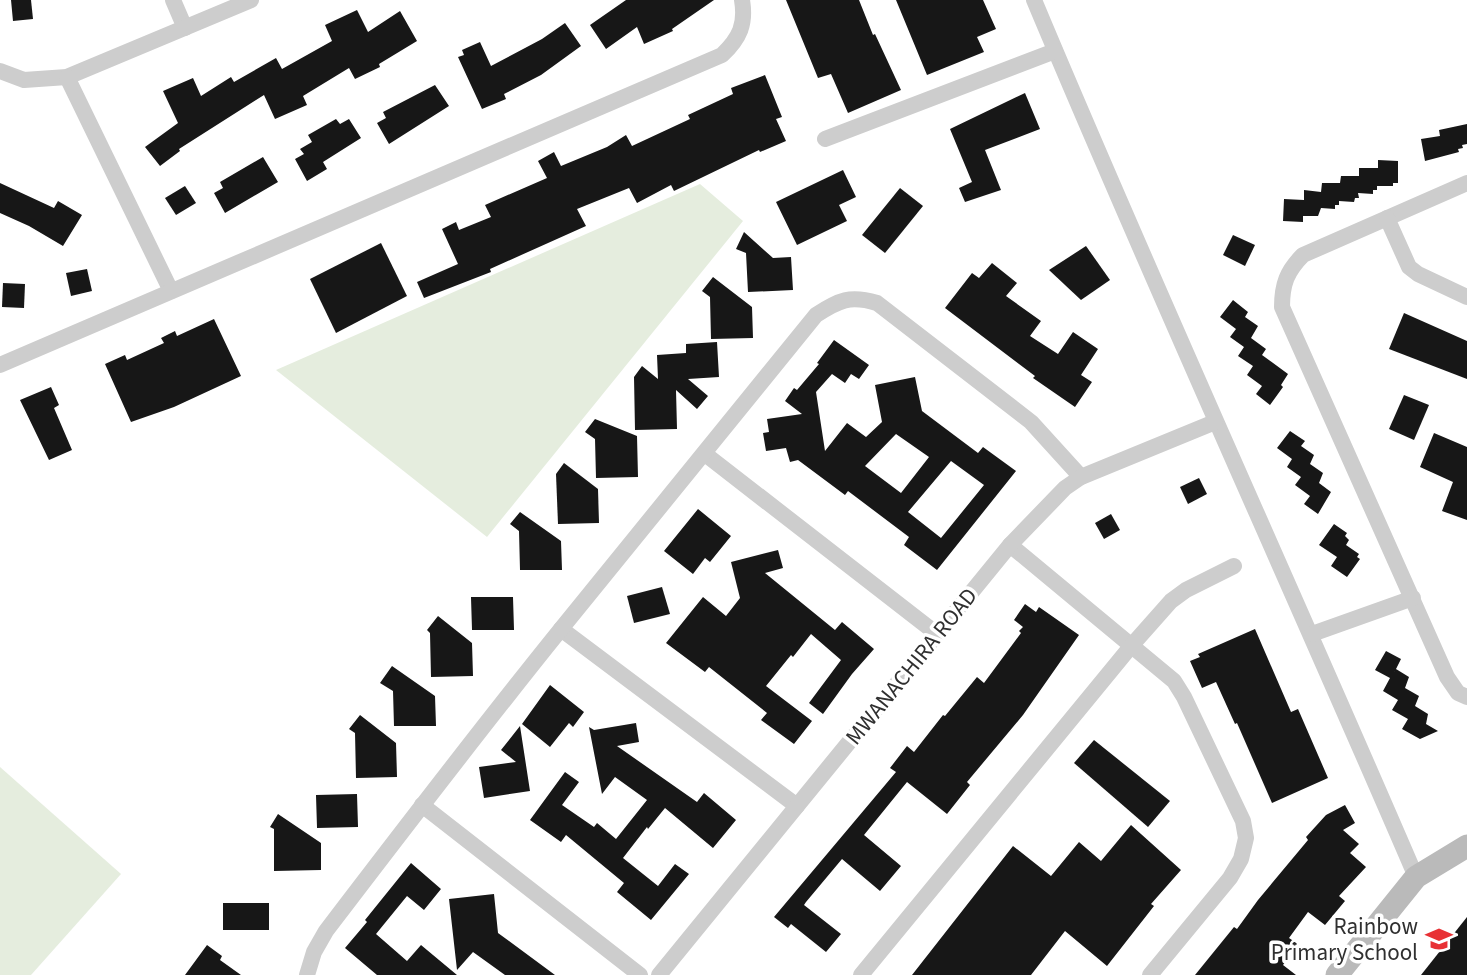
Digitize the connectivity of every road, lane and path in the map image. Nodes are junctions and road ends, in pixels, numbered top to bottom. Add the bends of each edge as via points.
1 (173, 0) edge
2 (251, 0) edge
3 (742, 0) edge
4 (1034, 0) edge
5 (185, 28) junction
6 (1055, 51) junction
7 (0, 71) edge
8 (67, 77) junction
9 (825, 139) dead end
10 (1467, 183) edge
11 (1387, 218) junction
12 (171, 291) junction
13 (1467, 297) edge
14 (0, 365) edge
15 (1215, 422) junction
16 (705, 454) junction
17 (1081, 477) junction
18 (1010, 545) junction
19 (1234, 566) dead end
20 (1413, 598) junction
21 (562, 629) junction
22 (937, 634) junction
23 (1312, 634) junction
24 (1132, 645) junction
25 (1467, 697) edge
26 (422, 805) junction
27 (797, 806) junction
28 (1467, 846) edge
29 (1416, 877) junction
30 (307, 975) edge
31 (640, 975) edge
32 (659, 975) edge
33 (861, 975) edge
34 (1150, 975) edge
35 (1337, 975) edge

1 - 5 street
2 - 5 street
3 - 12 street via 742,30 722,55
4 - 6 street
5 - 8 street
6 - 9 street
6 - 15 street
7 - 8 street via 24,80
8 - 12 street
10 - 11 street
11 - 13 street via 1409,267
11 - 20 street via 1303,255 1283,283 1282,307
12 - 14 street
15 - 17 street, MWANACHIRA ROAD
15 - 23 street
16 - 17 street via 816,315 836,302 860,298 877,303 1031,422
16 - 21 street
16 - 22 street
17 - 18 street, MWANACHIRA ROAD
18 - 22 street, MWANACHIRA ROAD
18 - 24 street
19 - 24 street via 1171,601
20 - 23 street
20 - 25 street via 1447,677 1458,693
21 - 26 street
21 - 27 street
22 - 27 street, MWANACHIRA ROAD
23 - 29 street
24 - 33 street
24 - 34 street via 1174,681 1184,697 1243,821 1246,838 1230,878
26 - 30 street via 326,931
26 - 31 street
27 - 32 street, MWANACHIRA ROAD
28 - 29 street
29 - 35 street

